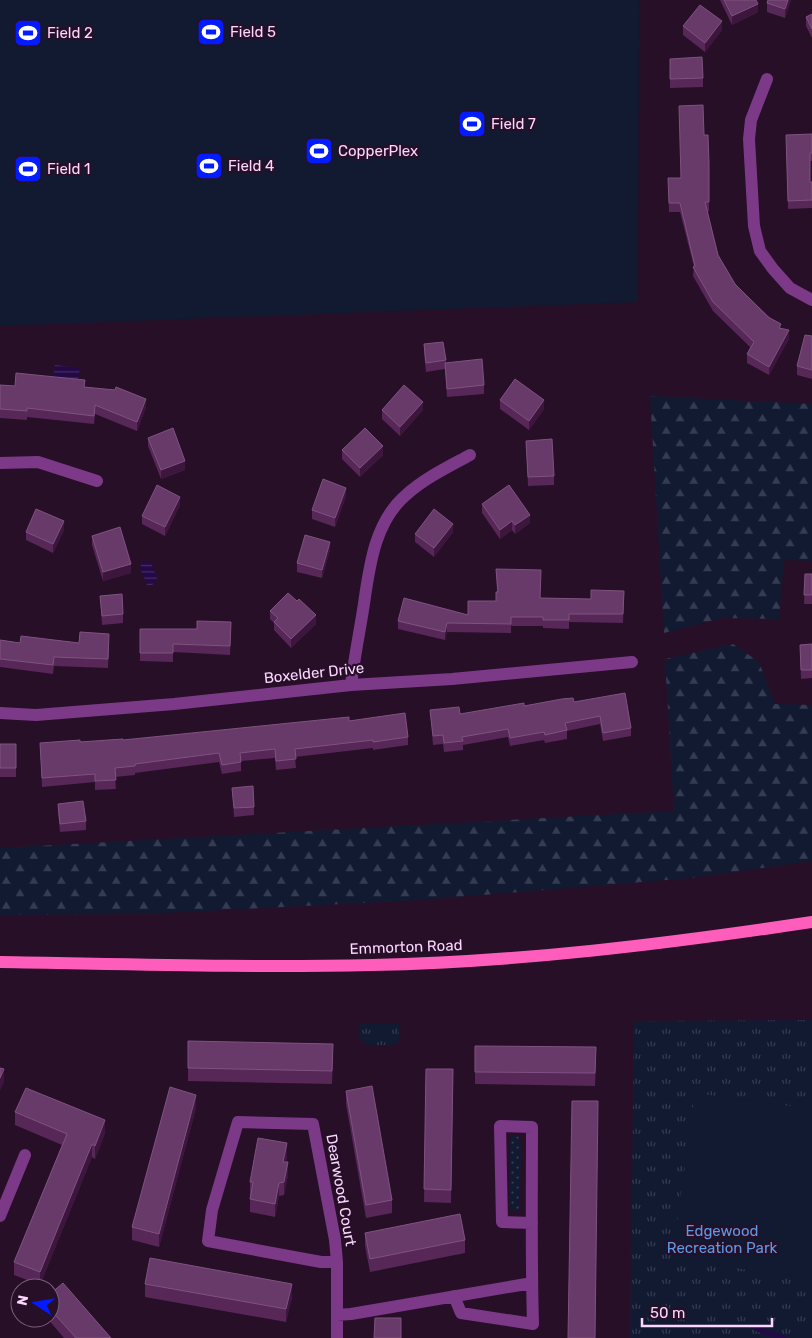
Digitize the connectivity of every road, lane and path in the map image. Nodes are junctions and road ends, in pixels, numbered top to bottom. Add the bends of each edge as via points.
1 (767, 78) dead end
2 (812, 300) edge
3 (470, 455) dead end
4 (0, 463) edge
5 (98, 481) dead end
6 (632, 662) dead end
7 (351, 685) junction
8 (0, 713) edge
9 (812, 922) edge
10 (0, 962) edge
11 (25, 1155) dead end
12 (0, 1216) edge
13 (532, 1223) junction
14 (337, 1262) junction
15 (532, 1283) junction
16 (454, 1296) junction
17 (337, 1315) junction
18 (337, 1338) edge

1 - 2 street via 751,120 754,226 760,251 773,269 790,288
3 - 7 street via 427,478 404,496 386,518 370,566
4 - 5 street via 38,462
6 - 7 street, Boxelder Drive
7 - 8 street, Boxelder Drive via 154,706 36,715
9 - 10 main road, Emmorton Road via 630,947 422,963 257,966
11 - 12 street
13 - 13 street via 532,1127 500,1126 502,1222
13 - 15 street
14 - 14 street, Dearwood Court via 313,1124 238,1122 212,1210 208,1241 321,1262
14 - 17 street, Dearwood Court
15 - 16 street
15 - 16 street via 533,1324 461,1313
16 - 17 street
17 - 18 street, Dearwood Court

